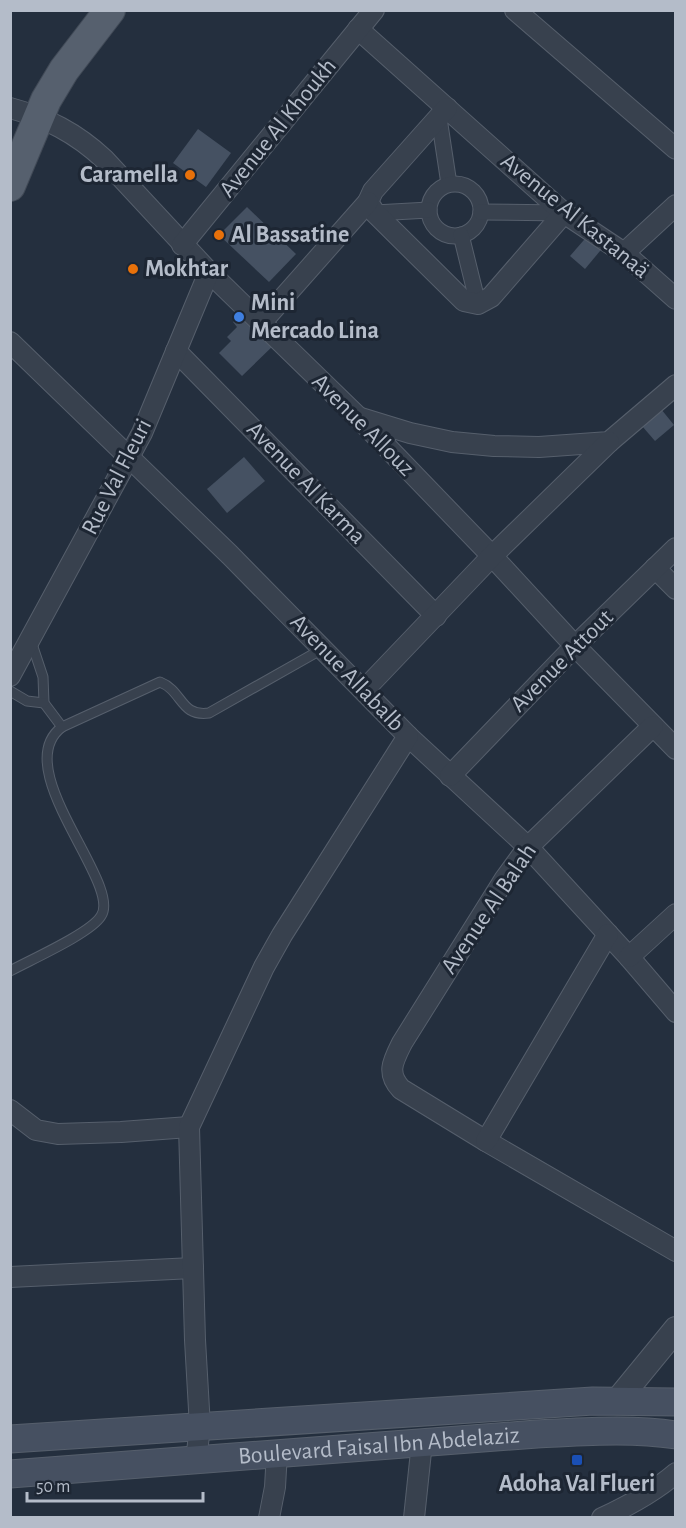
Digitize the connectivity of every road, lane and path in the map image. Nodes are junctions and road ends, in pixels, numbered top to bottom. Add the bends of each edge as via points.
1 (110, 10) edge
2 (374, 10) edge
3 (514, 10) edge
4 (358, 29) junction
5 (24, 112) edge
6 (443, 113) junction
7 (675, 149) edge
8 (449, 184) junction
9 (10, 186) edge
10 (675, 205) edge
11 (372, 208) junction
12 (429, 210) junction
13 (481, 212) junction
14 (564, 213) junction
15 (461, 235) junction
16 (182, 245) junction
17 (624, 253) junction
18 (209, 272) junction
19 (675, 299) edge
20 (478, 304) junction
21 (261, 323) junction
22 (10, 342) edge
23 (176, 351) junction
24 (675, 385) edge
25 (357, 416) junction
26 (609, 442) junction
27 (130, 456) junction
28 (675, 548) edge
29 (492, 556) junction
30 (655, 568) junction
31 (675, 589) edge
32 (436, 616) junction
33 (30, 639) junction
34 (575, 646) junction
35 (324, 648) junction
36 (10, 676) edge
37 (364, 690) junction
38 (10, 691) edge
39 (44, 703) junction
40 (653, 726) junction
41 (62, 727) junction
42 (408, 736) junction
43 (675, 749) edge
44 (450, 776) junction
45 (528, 847) junction
46 (675, 915) edge
47 (608, 934) junction
48 (629, 957) junction
49 (10, 971) edge
50 (675, 1012) edge
51 (10, 1110) edge
52 (189, 1127) junction
53 (486, 1141) junction
54 (675, 1251) edge
55 (193, 1268) junction
56 (10, 1277) edge
57 (675, 1329) edge
58 (617, 1401) junction
59 (675, 1402) edge
60 (200, 1427) junction
61 (673, 1429) edge
62 (10, 1439) edge
63 (422, 1442) junction
64 (277, 1452) junction
65 (196, 1460) junction
66 (675, 1473) edge
67 (10, 1474) edge
68 (623, 1508) junction
69 (269, 1518) edge
70 (414, 1518) edge
71 (602, 1518) edge
72 (640, 1518) edge

1 - 5 main road via 64,70
2 - 4 street, Avenue Al Khoukh
3 - 7 street
4 - 6 street, Avenue Al Kastanaä
4 - 16 street, Avenue Al Khoukh
5 - 9 main road
5 - 16 street, Avenue Allouz via 62,127 88,144
6 - 8 street
6 - 11 street via 373,191
6 - 14 street, Avenue Al Kastanaä
8 - 12 street via 432,196
8 - 13 street via 472,190 481,203
10 - 17 street
11 - 12 street
11 - 20 street via 465,301
11 - 21 street
12 - 15 street via 432,223 441,232
13 - 14 street
13 - 15 street via 473,229
14 - 17 street, Avenue Al Kastanaä
14 - 20 street via 491,297
15 - 20 street
16 - 18 street, Avenue Allouz
17 - 19 street, Avenue Al Kastanaä
18 - 21 street, Avenue Allouz
18 - 23 street, Rue Val Fleuri
21 - 25 street, Avenue Allouz
22 - 27 street, Avenue Allabalb
23 - 27 street, Rue Val Fleuri
23 - 32 street, Avenue Al Karma
24 - 26 street
25 - 26 street via 410,434 452,442 539,447
25 - 29 street, Avenue Allouz
26 - 29 street
27 - 33 street, Rue Val Fleuri
27 - 35 street, Avenue Allabalb
28 - 30 street, Avenue Attout
29 - 32 street
29 - 34 street, Avenue Allouz
30 - 31 street
30 - 34 street, Avenue Attout
32 - 37 street
33 - 36 street, Rue Val Fleuri
33 - 39 lane via 44,677
34 - 40 street, Avenue Allouz
34 - 44 street, Avenue Attout
35 - 37 street, Avenue Allabalb
35 - 41 lane via 209,712 188,710 169,686 160,682
37 - 42 street, Avenue Allabalb
38 - 39 lane via 27,701
39 - 41 lane
40 - 43 street, Avenue Allouz
40 - 45 street, Avenue Al Balah
41 - 49 lane via 49,742 47,768 69,825 102,892 105,908 88,929
42 - 44 street, Avenue Allabalb
42 - 52 street via 264,967
44 - 45 street, Avenue Allabalb
45 - 47 street, Avenue Allabalb
45 - 53 street, Avenue Al Balah via 393,1061 395,1082 401,1089
46 - 48 street
47 - 48 street, Avenue Allabalb
47 - 53 street
48 - 50 street, Avenue Allabalb
51 - 52 street via 36,1130 58,1134
52 - 55 street
53 - 54 street
55 - 56 street
55 - 60 street
57 - 58 street
58 - 59 main road, Boulevard Faisal Ibn Abdelaziz
58 - 60 main road, Boulevard Faisal Ibn Abdelaziz
60 - 62 main road, Boulevard Faisal Ibn Abdelaziz
60 - 65 street
61 - 63 main road, Boulevard Faisal Ibn Abdelaziz
63 - 64 main road, Boulevard Faisal Ibn Abdelaziz
63 - 70 street
64 - 65 main road, Boulevard Faisal Ibn Abdelaziz
64 - 69 street
65 - 67 main road, Boulevard Faisal Ibn Abdelaziz
66 - 68 street
68 - 71 street
68 - 72 street

